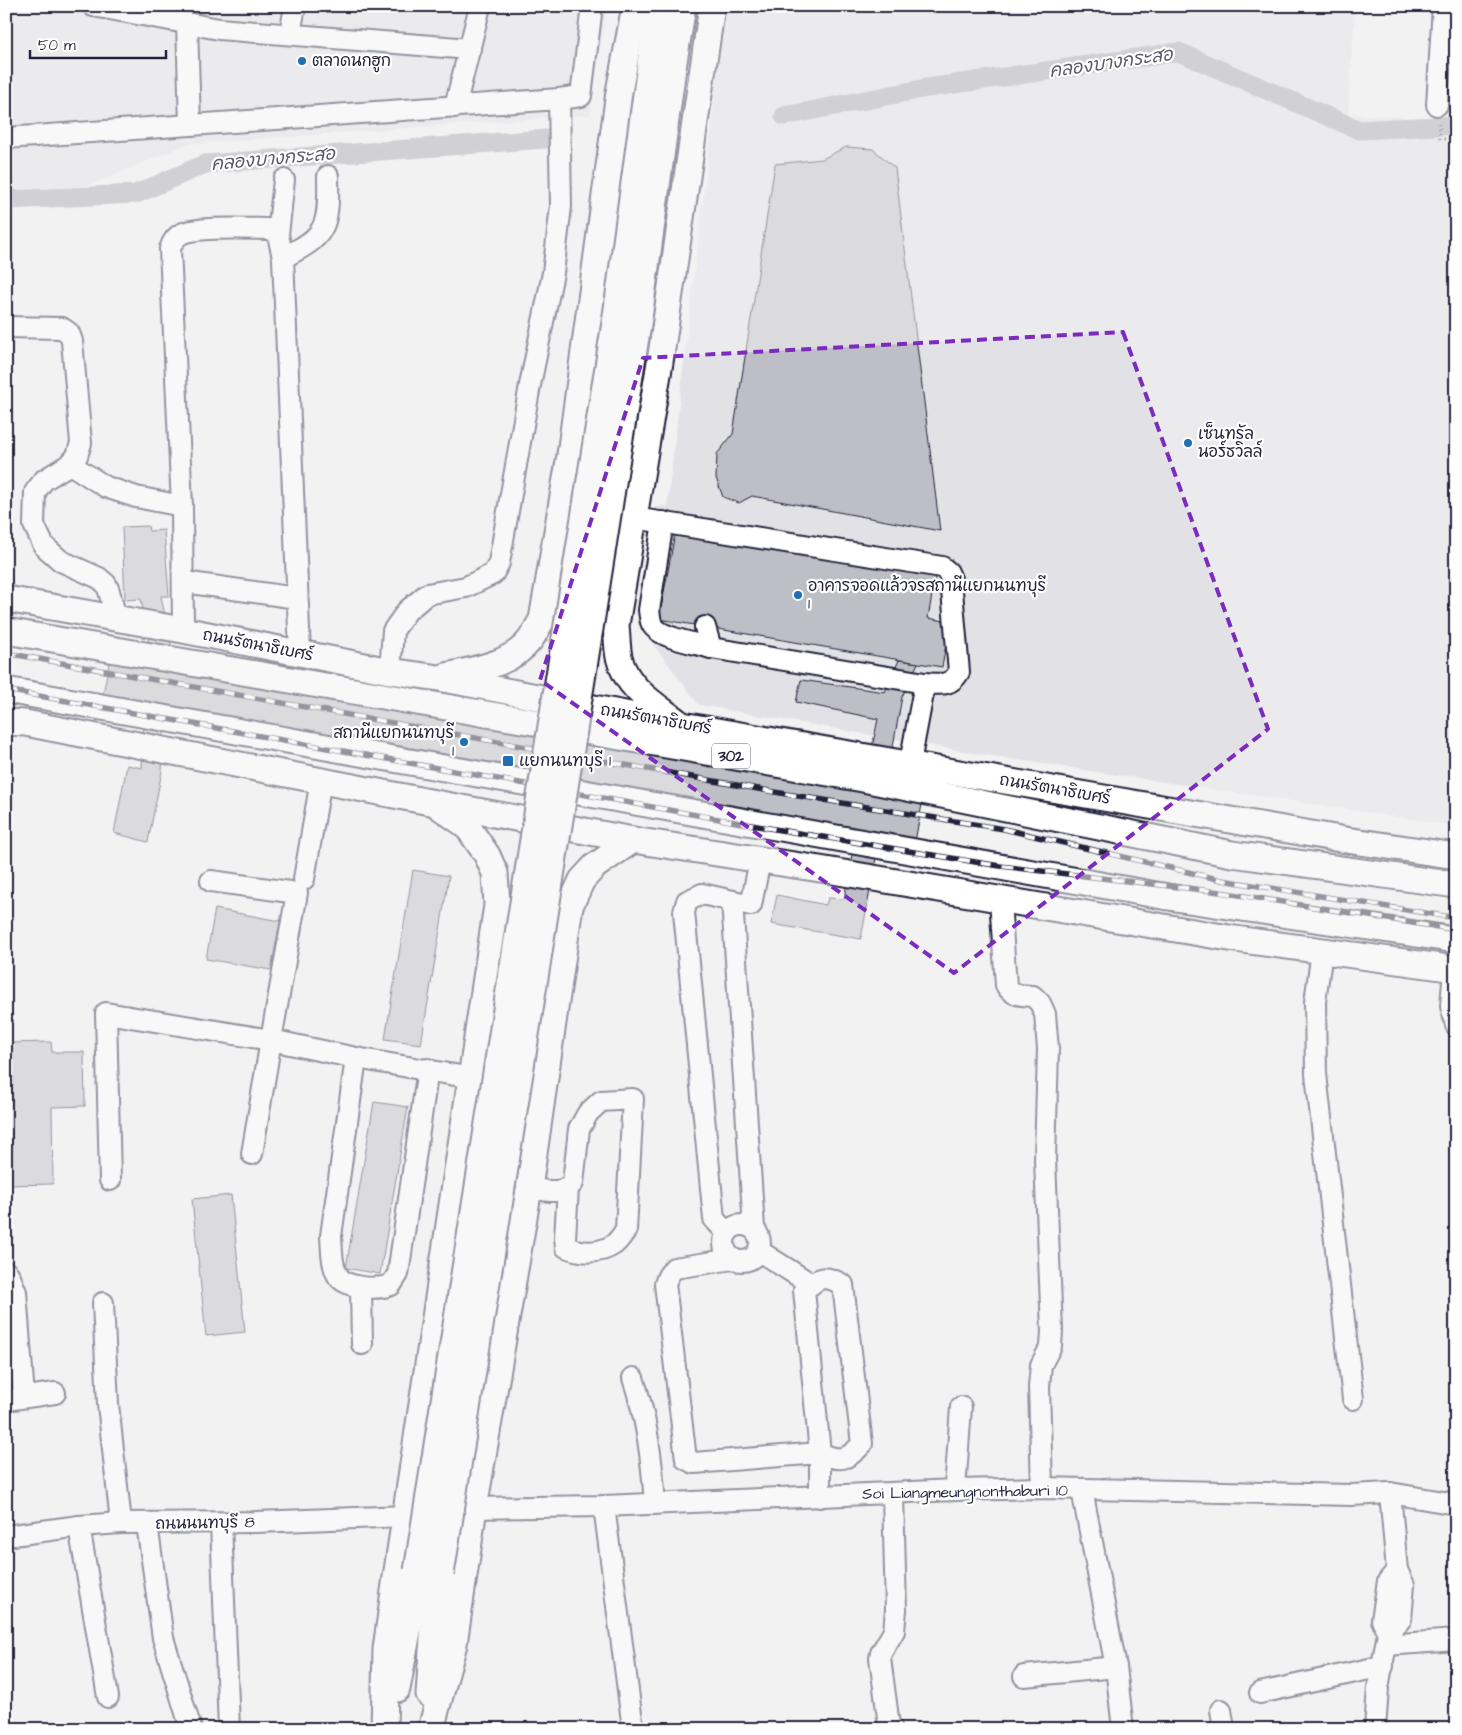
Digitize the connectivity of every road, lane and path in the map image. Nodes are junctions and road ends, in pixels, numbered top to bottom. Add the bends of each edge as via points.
1 (93, 6) edge
2 (295, 6) edge
3 (480, 6) edge
4 (592, 6) edge
5 (635, 6) edge
6 (658, 6) edge
7 (683, 6) edge
8 (712, 6) edge
9 (1443, 6) edge
10 (187, 24) junction
11 (290, 34) junction
12 (470, 49) junction
13 (558, 99) junction
14 (1437, 105) dead end
15 (455, 106) junction
16 (190, 125) junction
17 (6, 138) edge
18 (1456, 138) edge
19 (1440, 139) dead end
20 (328, 176) dead end
21 (284, 180) dead end
22 (278, 235) junction
23 (283, 258) junction
24 (628, 317) junction
25 (6, 327) edge
26 (70, 464) junction
27 (182, 506) junction
28 (634, 518) junction
29 (663, 522) junction
30 (184, 582) junction
31 (297, 598) junction
32 (6, 599) edge
33 (116, 618) junction
34 (542, 620) junction
35 (616, 625) junction
36 (705, 627) dead end
37 (184, 630) junction
38 (6, 631) edge
39 (711, 648) junction
40 (300, 653) junction
41 (390, 671) junction
42 (439, 678) junction
43 (925, 683) junction
44 (6, 690) edge
45 (12, 721) edge
46 (682, 725) junction
47 (910, 763) junction
48 (322, 780) junction
49 (435, 803) junction
50 (633, 840) junction
51 (1346, 840) junction
52 (1456, 856) edge
53 (760, 860) junction
54 (304, 879) dead end
55 (1456, 879) edge
56 (211, 881) dead end
57 (1456, 885) edge
58 (1000, 900) junction
59 (732, 901) junction
60 (497, 905) junction
61 (570, 906) junction
62 (1456, 940) edge
63 (1322, 951) junction
64 (1455, 969) edge
65 (1456, 1025) edge
66 (272, 1040) junction
67 (356, 1058) junction
68 (428, 1069) junction
69 (472, 1078) junction
70 (252, 1154) dead end
71 (110, 1180) dead end
72 (529, 1188) junction
73 (568, 1188) junction
74 (754, 1228) junction
75 (727, 1233) junction
76 (759, 1252) junction
77 (733, 1259) junction
78 (6, 1272) edge
79 (811, 1284) junction
80 (361, 1287) junction
81 (103, 1303) dead end
82 (362, 1344) dead end
83 (633, 1378) dead end
84 (56, 1393) dead end
85 (15, 1398) edge
86 (1353, 1399) dead end
87 (961, 1407) dead end
88 (820, 1453) junction
89 (1042, 1488) junction
90 (955, 1490) junction
91 (1082, 1490) junction
92 (1390, 1493) junction
93 (893, 1494) junction
94 (820, 1496) junction
95 (655, 1504) junction
96 (1456, 1504) edge
97 (604, 1506) junction
98 (474, 1508) junction
99 (405, 1516) junction
100 (120, 1523) junction
101 (221, 1523) junction
102 (147, 1524) junction
103 (79, 1526) junction
104 (6, 1536) edge
105 (1387, 1639) junction
106 (1456, 1640) edge
107 (1383, 1666) junction
108 (1116, 1667) junction
109 (1024, 1676) dead end
110 (1260, 1693) dead end
111 (108, 1697) dead end
112 (191, 1729) edge
113 (229, 1729) edge
114 (384, 1729) edge
115 (390, 1729) edge
116 (427, 1729) edge
117 (431, 1729) edge
118 (633, 1729) edge
119 (892, 1729) edge
120 (1123, 1729) edge
121 (1375, 1729) edge

1 - 10 street
2 - 11 street
3 - 12 street
4 - 13 street via 581,96
5 - 34 main road via 619,92 570,455
6 - 24 main road
7 - 24 main road
8 - 28 main road
9 - 14 street
10 - 11 street
10 - 16 street
11 - 12 street
12 - 15 street
13 - 15 street
13 - 41 street via 561,206 553,273 499,564 493,574 466,587 427,594 408,611 393,631
15 - 16 street
16 - 17 street
18 - 19 path
20 - 23 street via 328,207 322,230
21 - 22 street
22 - 23 street
22 - 27 street via 272,230 195,230 182,233 173,240 170,249
23 - 31 street
24 - 115 main road, bridge via 410,1626
24 - 116 main road, bridge via 434,1623
25 - 26 street via 62,328 72,341 81,443
26 - 27 street via 106,487
26 - 33 street via 44,480 34,492 34,525 44,546 61,561 100,578 106,584
27 - 30 street
28 - 29 street
28 - 35 main road
29 - 39 street via 650,619 654,628 663,634
29 - 43 street via 942,568 951,579 959,672 955,679 945,684
30 - 31 street
30 - 37 street
31 - 40 street
32 - 33 main road, ถนนรัตนาธิเบศร์ / 302
33 - 37 main road, ถนนรัตนาธิเบศร์ / 302
34 - 35 main road via 568,649 586,651 600,648
34 - 42 main road via 530,641 512,656 490,666
35 - 46 main road via 619,656 627,676 640,692
36 - 39 street
37 - 40 main road, ถนนรัตนาธิเบศร์ / 302
38 - 57 main road, ถนนรัตนาธิเบศร์ / 302 via 863,779 1232,854
39 - 43 street via 897,674
40 - 41 main road, ถนนรัตนาธิเบศร์ / 302
41 - 42 main road, ถนนรัตนาธิเบศร์ / 302
42 - 46 main road, ถนนรัตนาธิเบศร์ / 302
43 - 47 street
44 - 62 main road via 1148,893
45 - 48 main road
46 - 47 main road, ถนนรัตนาธิเบศร์ / 302
47 - 51 main road, ถนนรัตนาธิเบศร์ / 302
48 - 49 main road
48 - 54 street
49 - 50 main road
49 - 60 main road via 467,826 487,855 495,873
50 - 53 main road
50 - 61 main road via 582,880
51 - 52 main road, ถนนรัตนาธิเบศร์ / 302
51 - 55 main road
53 - 58 main road
53 - 59 street via 750,905
56 - 66 street via 297,894
58 - 63 main road
58 - 89 street via 1006,985 1010,992 1033,996 1040,1003 1045,1014 1048,1049 1045,1160 1052,1330 1051,1346 1041,1365 1039,1386
59 - 74 street
59 - 75 street via 702,894 687,901 684,912 714,1219
60 - 61 main road via 508,882 526,872 542,872 557,880
60 - 69 main road
61 - 72 main road
63 - 64 main road
63 - 86 street via 1316,1002 1316,1074
64 - 65 street via 1451,1006
66 - 67 street
66 - 70 street
66 - 71 street via 106,1013
67 - 68 street
67 - 80 street via 331,1236 336,1274 347,1283
68 - 69 street
68 - 80 street via 398,1274 390,1285
69 - 99 main road
72 - 73 street via 561,1192
72 - 98 main road
73 - 73 street via 566,1247 576,1251 600,1251 614,1245 626,1230 633,1099 601,1101 588,1113 579,1129 573,1183
74 - 75 street via 736,1225
74 - 76 street via 761,1239
75 - 77 street via 724,1244
76 - 77 street via 750,1259
76 - 79 street
77 - 88 street via 674,1268 665,1284 686,1459 694,1464
78 - 85 street via 16,1292
79 - 88 street via 804,1290
79 - 88 street via 817,1279 831,1278 843,1285 862,1444 852,1455 833,1459
80 - 82 street
81 - 100 street via 108,1404
83 - 95 street via 647,1429
84 - 85 street
87 - 90 street
88 - 94 street
89 - 90 street, Soi Liangmeungnonthaburi 10
89 - 91 street, Soi Liangmeungnonthaburi 10
90 - 93 street, Soi Liangmeungnonthaburi 10
91 - 92 street, Soi Liangmeungnonthaburi 10
91 - 108 street
92 - 96 street, Soi Liangmeungnonthaburi 10
92 - 105 street via 1397,1570 1404,1585 1401,1619
93 - 94 street, Soi Liangmeungnonthaburi 10
93 - 119 street via 896,1610 894,1631 880,1658
94 - 95 street, Soi Liangmeungnonthaburi 10
95 - 97 street, Soi Liangmeungnonthaburi 10
97 - 98 street, Soi Liangmeungnonthaburi 10
97 - 118 street
98 - 117 main road via 454,1644
99 - 101 street, ถนนนนทบุรี 8
99 - 114 main road via 386,1649
100 - 102 street, ถนนนนทบุรี 8
100 - 103 street, ถนนนนทบุรี 8
101 - 102 street, ถนนนนทบุรี 8
101 - 113 street
102 - 112 street via 163,1638
103 - 104 street, ถนนนนทบุรี 8
103 - 111 street
105 - 106 street
105 - 107 street
107 - 110 street
107 - 121 street
108 - 109 street
108 - 120 street

